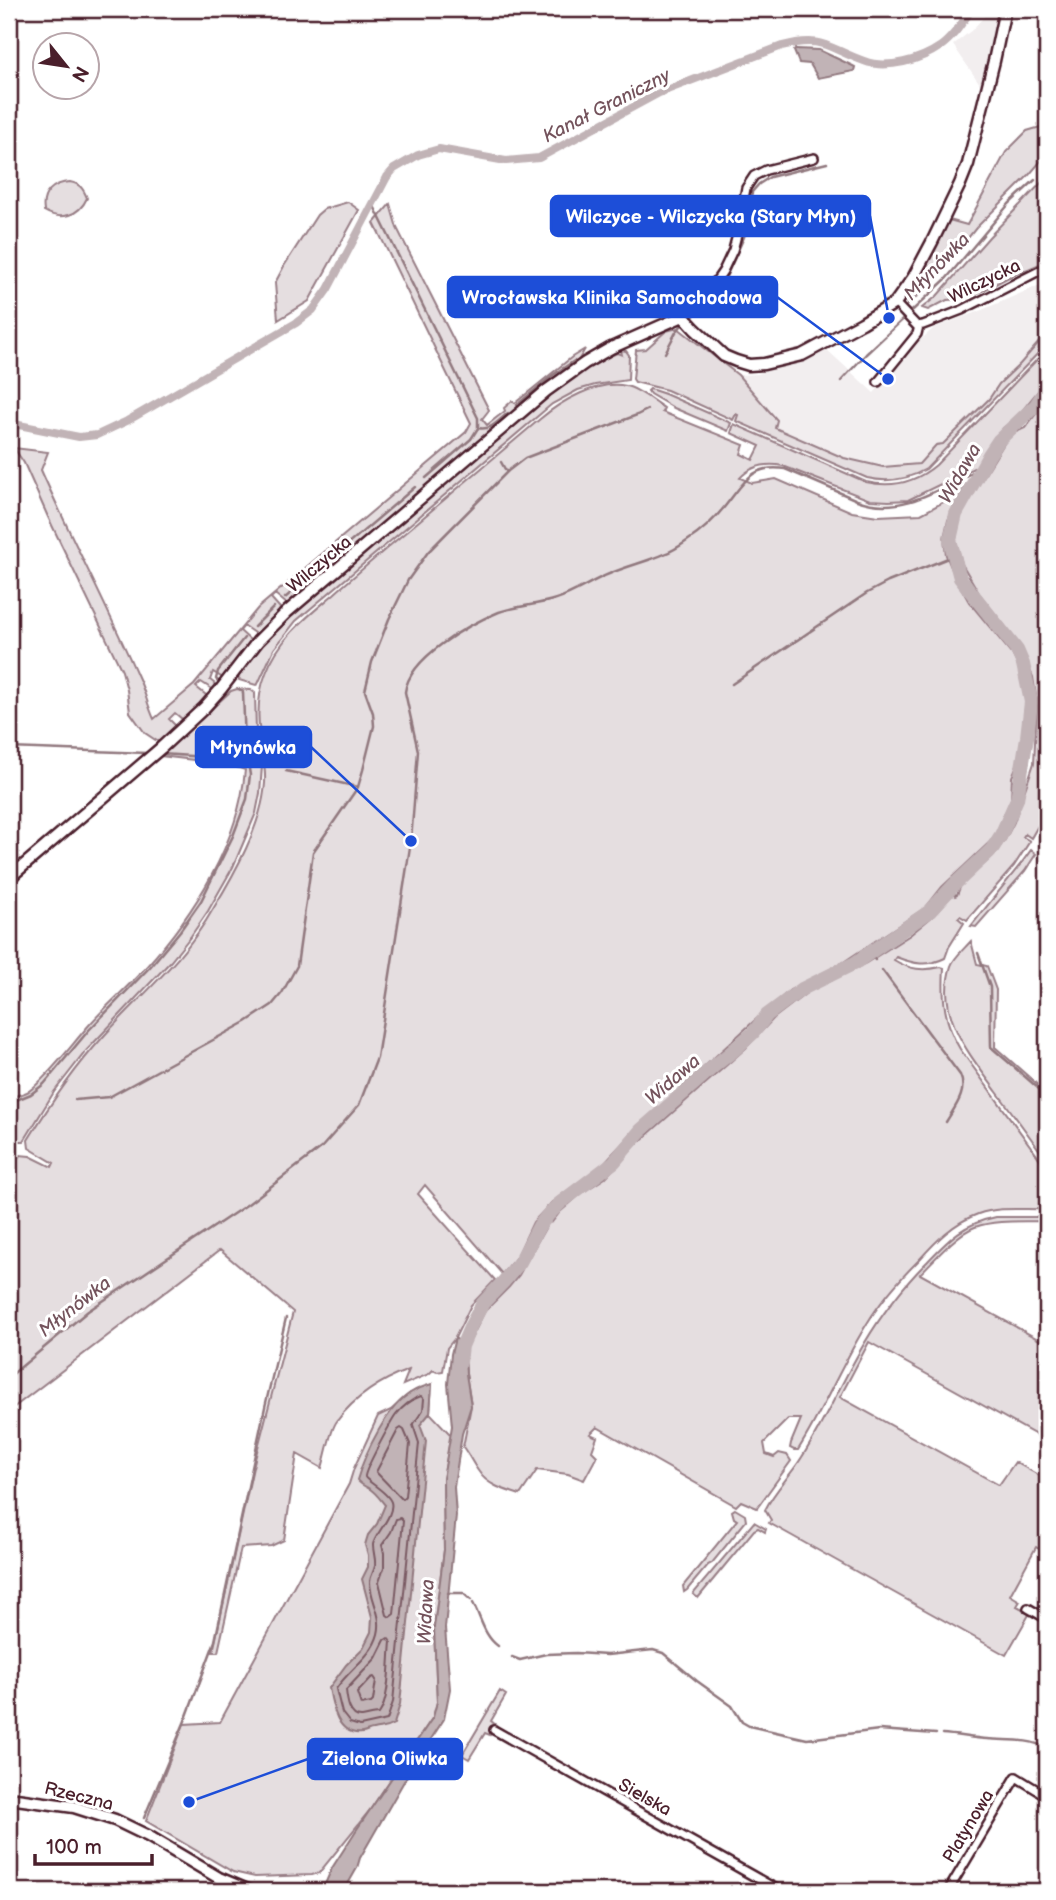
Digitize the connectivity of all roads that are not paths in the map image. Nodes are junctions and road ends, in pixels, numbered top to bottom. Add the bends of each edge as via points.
1 (1005, 9) edge
2 (814, 158) dead end
3 (1047, 267) edge
4 (898, 306) junction
5 (683, 316) junction
6 (916, 324) junction
7 (878, 382) dead end
8 (9, 878) edge
9 (1028, 1608) dead end
10 (1047, 1619) edge
11 (494, 1730) dead end
12 (1047, 1796) edge
13 (9, 1798) edge
14 (250, 1891) edge
15 (780, 1891) edge
16 (948, 1891) edge

1 - 4 street via 964,174
2 - 5 street, Wilczycka via 760,172 749,181 728,261 712,287
3 - 6 street, Wilczycka via 962,310 932,323
4 - 5 street via 802,355 749,365 724,356
4 - 6 street
5 - 8 street, Wilczycka via 596,356 537,399 287,612 258,640 204,708
6 - 7 street via 917,334
9 - 10 street
11 - 15 street, Sielska
12 - 16 street, Platynowa via 1016,1777
13 - 14 street, Rzeczna via 74,1807 115,1820

